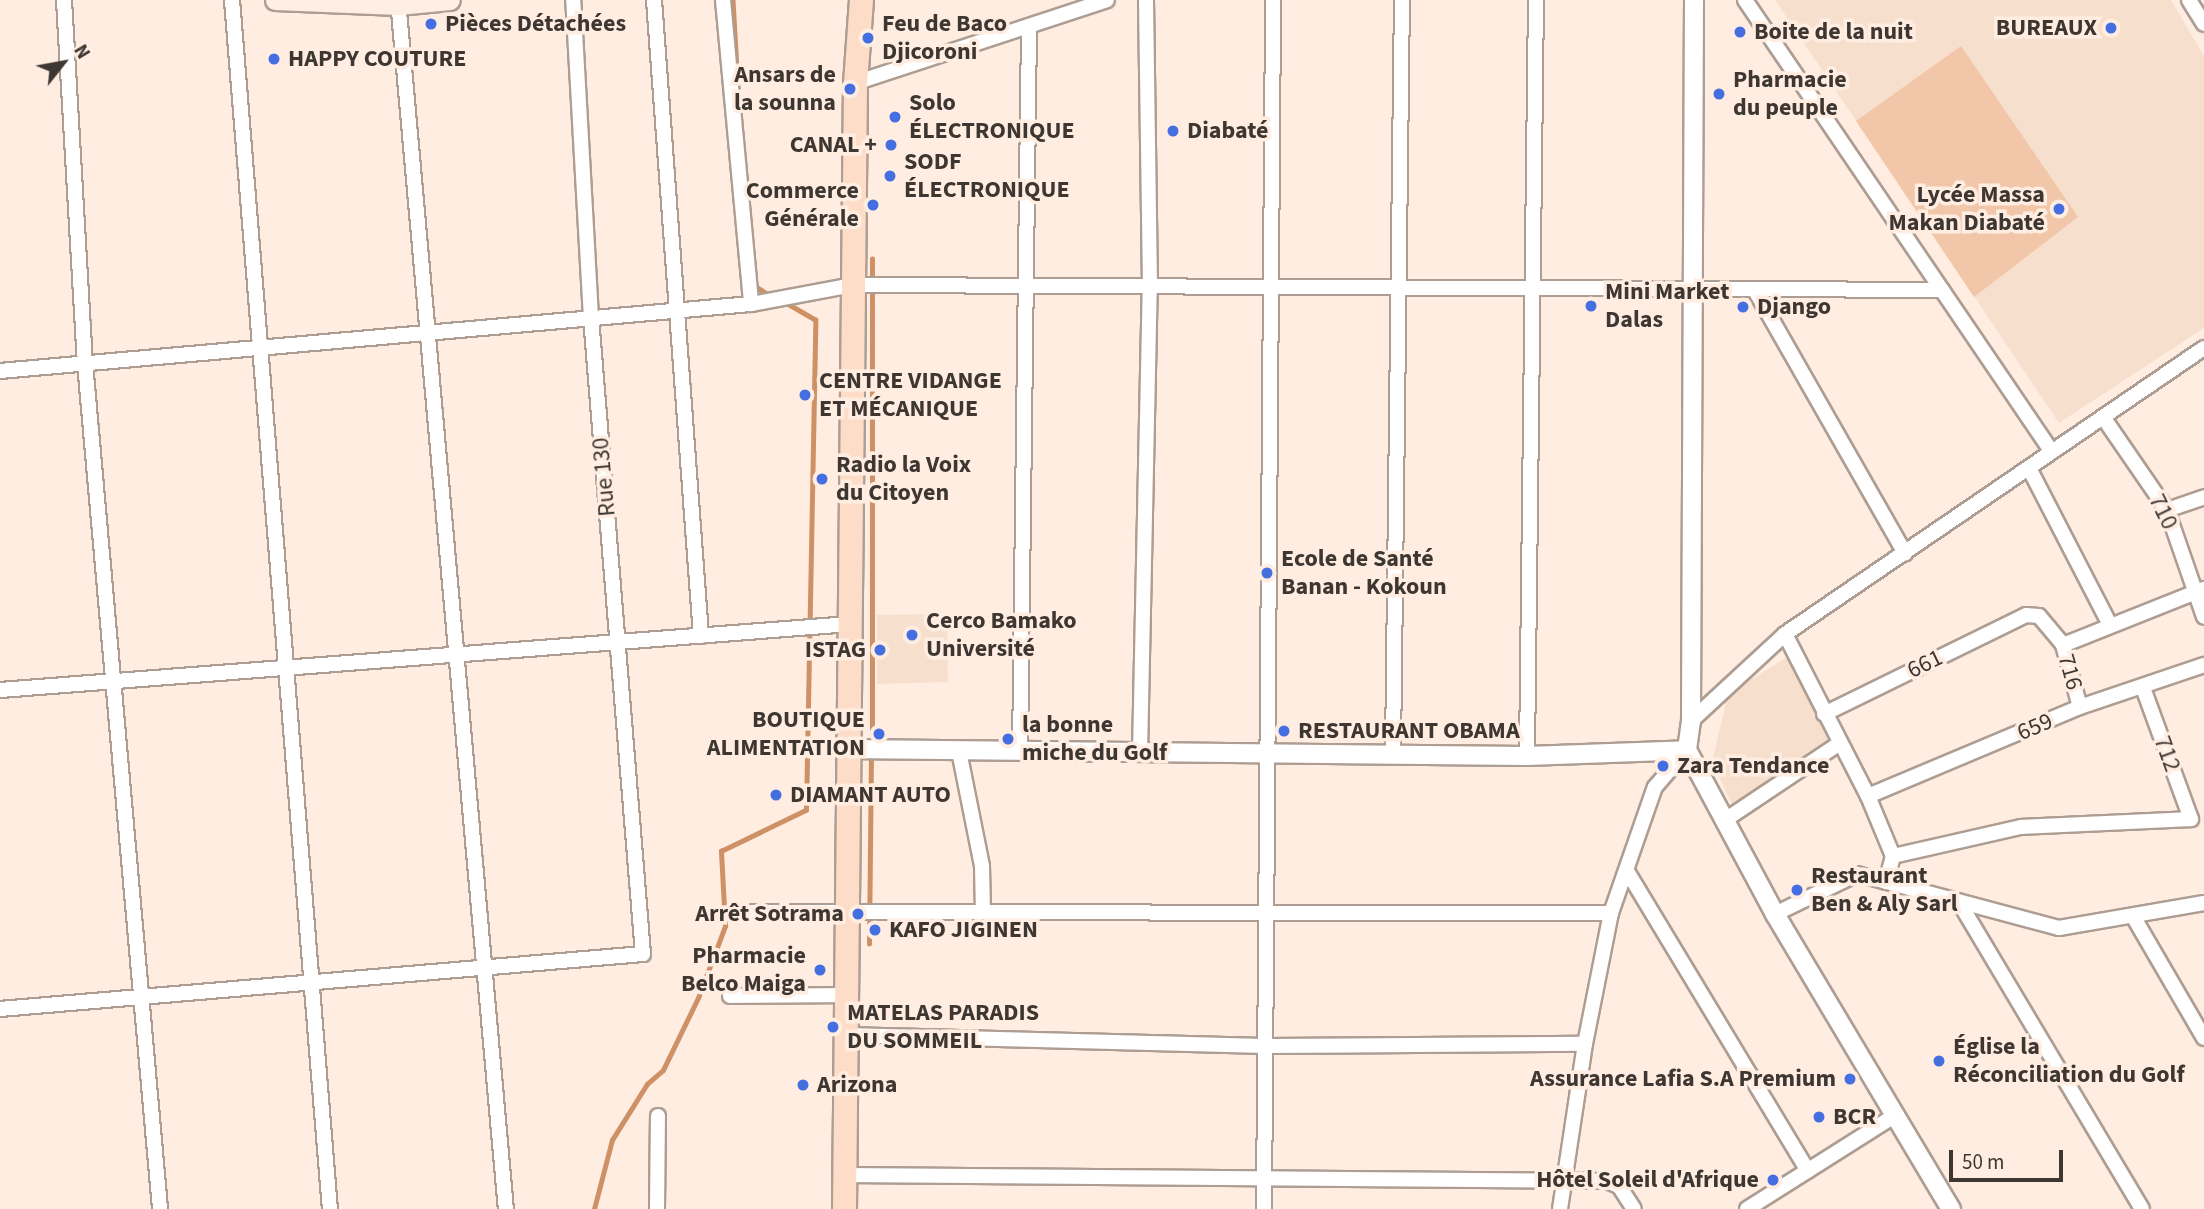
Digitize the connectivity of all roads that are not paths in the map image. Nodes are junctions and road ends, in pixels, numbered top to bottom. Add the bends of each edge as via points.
1 (64, 0) edge
2 (232, 0) edge
3 (275, 0) edge
4 (450, 0) edge
5 (573, 0) edge
6 (654, 0) edge
7 (723, 0) edge
8 (861, 0) edge
9 (1107, 0) edge
10 (1146, 0) edge
11 (1273, 0) edge
12 (1402, 0) edge
13 (1536, 0) edge
14 (1694, 0) edge
15 (1745, 0) edge
16 (2189, 0) edge
17 (398, 2) edge
18 (1079, 4) edge
19 (2204, 24) edge
20 (1029, 26) junction
21 (855, 83) junction
22 (853, 285) junction
23 (1026, 286) junction
24 (1150, 287) junction
25 (1272, 288) junction
26 (1398, 289) junction
27 (1533, 290) junction
28 (1942, 290) junction
29 (1693, 291) junction
30 (1755, 292) junction
31 (751, 304) junction
32 (676, 310) junction
33 (591, 318) junction
34 (428, 333) junction
35 (260, 348) junction
36 (2204, 348) edge
37 (85, 363) junction
38 (0, 371) edge
39 (2103, 417) junction
40 (2052, 452) junction
41 (2029, 468) junction
42 (2204, 497) edge
43 (2166, 510) junction
44 (1905, 552) junction
45 (2199, 590) edge
46 (2026, 615) joint
47 (2204, 617) edge
48 (850, 624) junction
49 (2110, 625) junction
50 (1786, 634) junction
51 (701, 636) junction
52 (618, 642) junction
53 (2063, 645) junction
54 (456, 655) junction
55 (2204, 665) edge
56 (286, 668) junction
57 (115, 681) junction
58 (2143, 688) junction
59 (0, 690) edge
60 (2080, 708) junction
61 (1824, 713) junction
62 (1691, 721) junction
63 (1840, 743) junction
64 (847, 749) junction
65 (1687, 750) junction
66 (959, 751) junction
67 (1020, 752) junction
68 (1140, 753) junction
69 (1393, 753) junction
70 (1268, 755) junction
71 (1527, 755) junction
72 (1868, 796) junction
73 (1725, 820) junction
74 (1893, 856) junction
75 (1626, 871) junction
76 (1886, 882) junction
77 (1959, 902) junction
78 (2204, 903) edge
79 (735, 912) dead end
80 (847, 912) junction
81 (983, 912) junction
82 (1267, 912) junction
83 (1611, 913) junction
84 (1775, 914) junction
85 (2133, 916) junction
86 (484, 967) junction
87 (312, 982) junction
88 (847, 995) junction
89 (143, 996) junction
90 (730, 996) dead end
91 (0, 1009) edge
92 (846, 1035) junction
93 (2204, 1038) edge
94 (1585, 1044) junction
95 (1265, 1046) junction
96 (658, 1116) dead end
97 (1894, 1116) junction
98 (1808, 1171) junction
99 (844, 1175) junction
100 (1264, 1178) junction
101 (1564, 1180) junction
102 (160, 1209) edge
103 (330, 1209) edge
104 (506, 1209) edge
105 (657, 1209) edge
106 (844, 1209) edge
107 (1264, 1209) edge
108 (1560, 1209) edge
109 (1633, 1209) edge
110 (1747, 1209) edge
111 (1951, 1209) edge
112 (2142, 1209) edge

1 - 37 street
2 - 35 street
3 - 17 main road
4 - 17 main road
5 - 33 street, Rue 130
6 - 32 street
7 - 31 street
8 - 21 main road
9 - 18 street
10 - 24 street
11 - 25 street
12 - 26 street
13 - 27 street
14 - 29 street
15 - 28 street
16 - 19 street
17 - 34 street
18 - 20 street
20 - 21 street
20 - 23 street
21 - 22 main road
22 - 23 street
22 - 31 street
22 - 48 main road
23 - 24 street
23 - 67 street
24 - 25 street
24 - 68 street
25 - 26 street
25 - 70 street
26 - 27 street
26 - 69 street
27 - 29 street
27 - 71 street
28 - 30 street
28 - 40 street
29 - 30 street
29 - 62 street
30 - 44 street
31 - 32 street
32 - 33 street
32 - 51 street
33 - 34 street
33 - 52 street, Rue 130
34 - 35 street
34 - 54 street
35 - 37 street
35 - 56 street
36 - 39 street
37 - 38 street
37 - 57 street
39 - 40 street
39 - 43 street, 710
40 - 41 street
41 - 44 street
41 - 49 street
42 - 43 street
43 - 45 street, 710
44 - 50 street
45 - 47 street, 710
45 - 49 street
46 - 53 street, 716 via 2039,616
46 - 61 street, 661
48 - 51 street
48 - 64 main road
49 - 53 street
50 - 61 street
50 - 62 street
51 - 52 street
52 - 54 street
52 - 86 street, Rue 130 via 643,954
53 - 60 street, 716
54 - 56 street
54 - 86 street
55 - 58 street, 659
56 - 57 street
56 - 87 street
57 - 59 street
57 - 89 street
58 - 60 street, 659
58 - 74 street, 712 via 2190,819 2021,827
60 - 72 street, 659
61 - 63 street
62 - 65 street
63 - 72 street
63 - 73 street
64 - 66 street
64 - 80 main road
65 - 71 street
65 - 73 street
65 - 75 street via 1655,787
66 - 67 street
66 - 81 street via 982,866
67 - 68 street
68 - 70 street
69 - 70 street
69 - 71 street
70 - 82 street
72 - 74 street
73 - 84 street
74 - 76 street
75 - 83 street
75 - 98 street
76 - 77 street
76 - 84 street via 1857,874
77 - 85 street via 2059,928
77 - 112 street
78 - 85 street
79 - 80 street
80 - 81 street
80 - 88 main road
81 - 82 street
82 - 83 street
82 - 95 street
83 - 94 street
84 - 97 street
85 - 93 street
86 - 87 street
86 - 104 street
87 - 89 street
87 - 103 street
88 - 90 street
88 - 92 main road
89 - 91 street
89 - 102 street
92 - 95 street
92 - 99 main road
94 - 95 street
94 - 101 street
95 - 100 street
96 - 105 street
97 - 98 street
97 - 111 street
98 - 110 street
99 - 100 street
99 - 106 main road
100 - 101 street
100 - 107 street
101 - 108 street
101 - 109 street via 1607,1181 1619,1186

